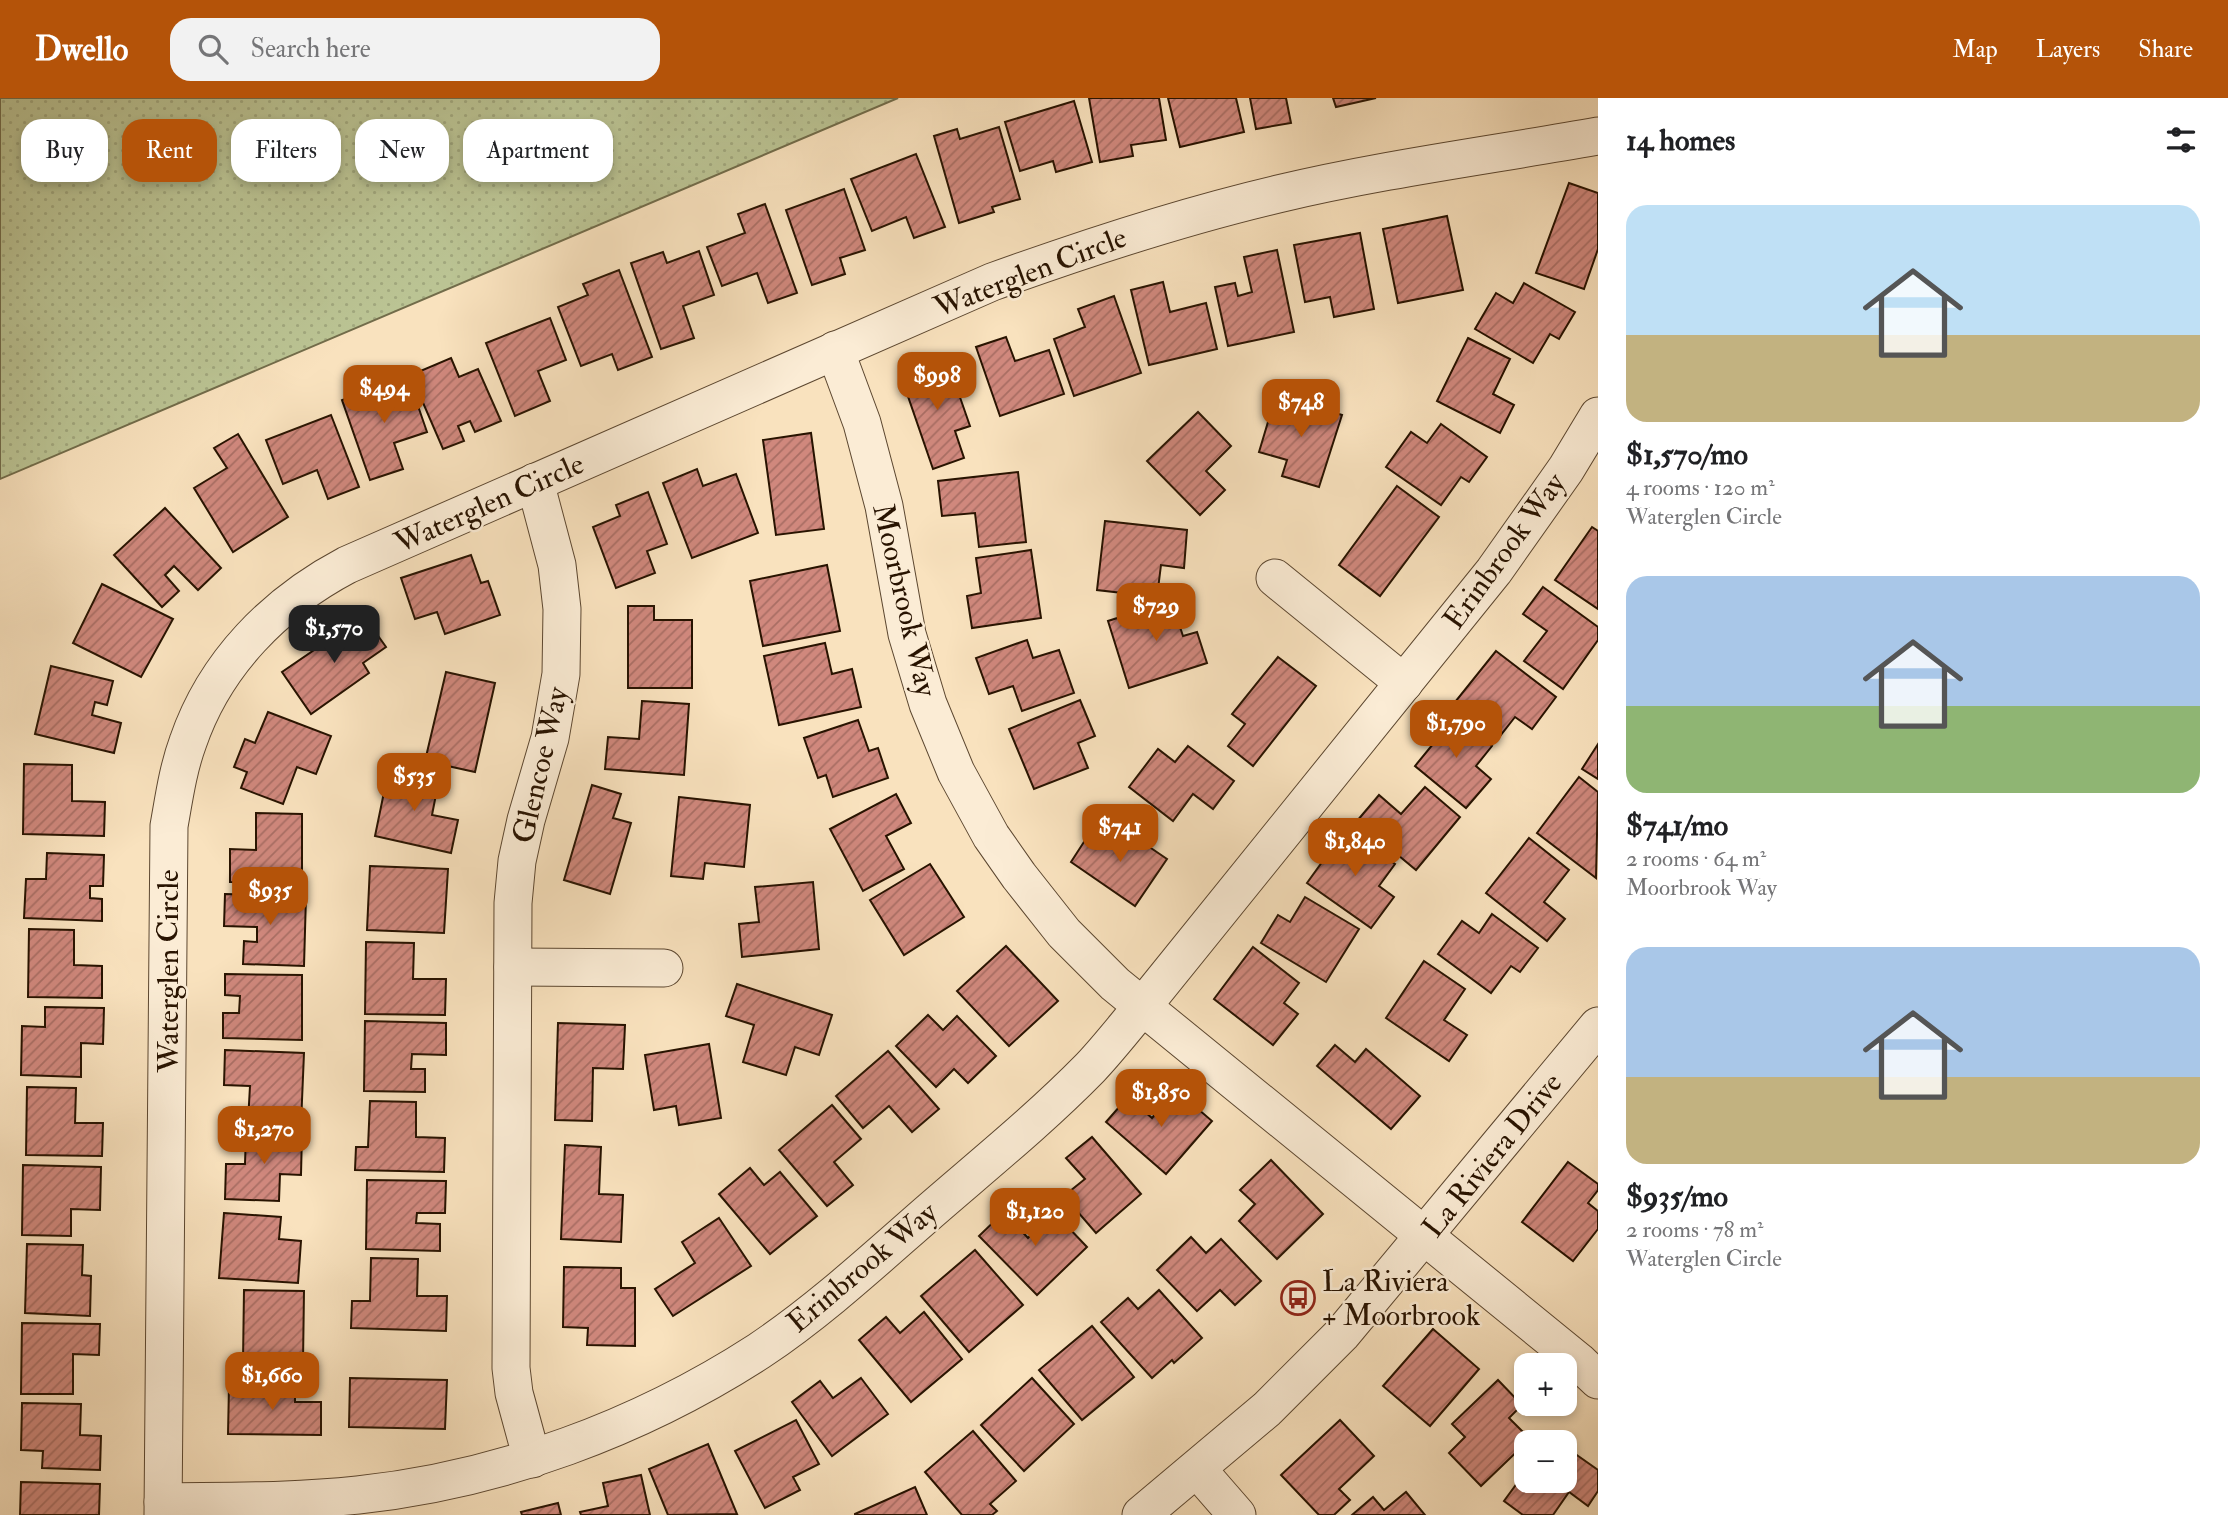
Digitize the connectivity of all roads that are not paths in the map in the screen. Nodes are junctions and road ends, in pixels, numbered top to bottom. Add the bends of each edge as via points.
1 (1598, 136) edge
2 (835, 350) junction
3 (1598, 416) edge
4 (535, 482) junction
5 (1275, 578) dead end
6 (1404, 683) junction
7 (513, 967) junction
8 (664, 968) dead end
9 (1142, 1007) junction
10 (1598, 1026) edge
11 (1426, 1236) junction
12 (1598, 1380) edge
13 (532, 1459) junction
14 (1197, 1469) junction
15 (163, 1508) edge
16 (1141, 1515) edge
17 (1237, 1515) edge

1 - 2 street, Waterglen Circle via 1343,180 1182,218 992,282
2 - 4 street, Waterglen Circle
2 - 9 street, Moorbrook Way via 862,423 884,506 907,634 928,704 956,772 1018,876 1064,933
3 - 6 street, Erinbrook Way via 1494,570
4 - 7 street, Glencoe Way via 557,565 562,674 517,861
4 - 15 street, Waterglen Circle via 347,565 291,600 258,629 230,663 188,740 169,826
5 - 6 street
6 - 9 street, Erinbrook Way
7 - 8 street
7 - 13 street, Glencoe Way via 511,1368
9 - 11 street, Moorbrook Way
9 - 13 street, Erinbrook Way via 1048,1109 836,1293 760,1350 620,1426
10 - 11 street, La Riviera Drive
11 - 12 street, Moorbrook Way
11 - 14 street, La Riviera Drive via 1342,1334
13 - 15 street, Erinbrook Way via 422,1486 359,1495
14 - 16 street, La Riviera Drive
14 - 17 street

